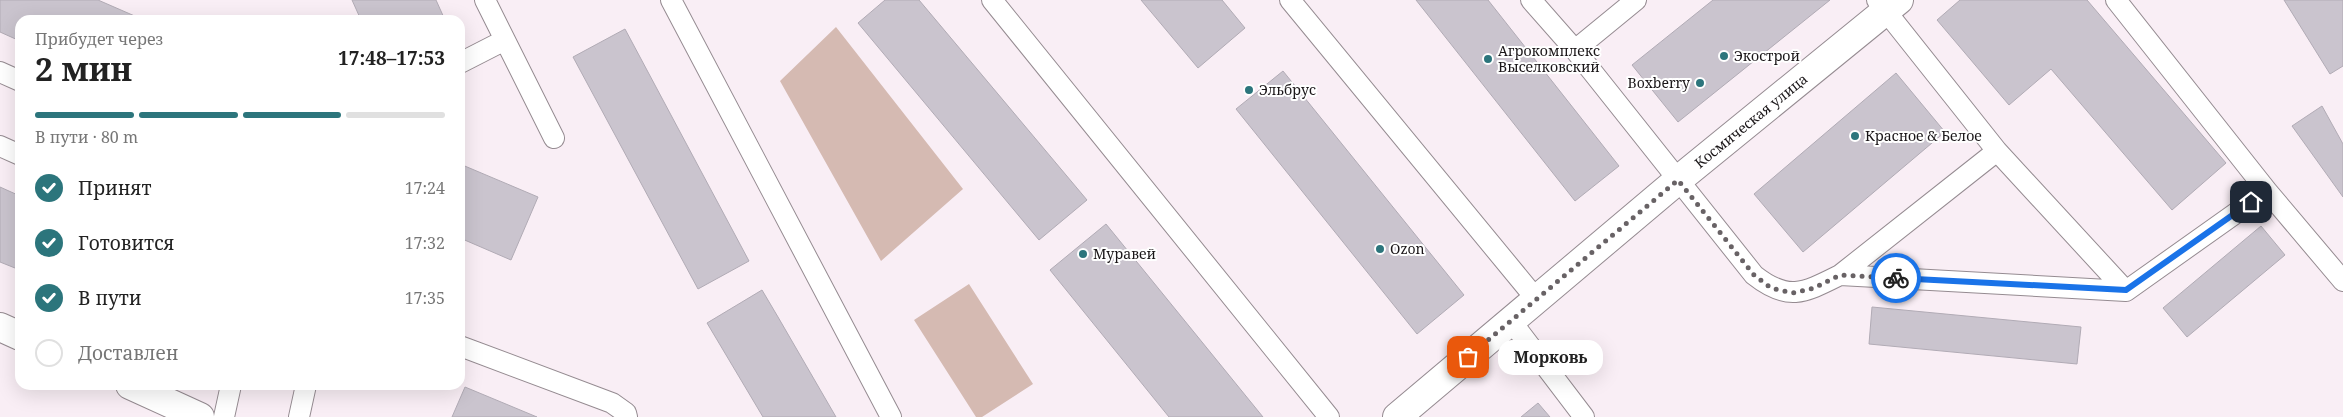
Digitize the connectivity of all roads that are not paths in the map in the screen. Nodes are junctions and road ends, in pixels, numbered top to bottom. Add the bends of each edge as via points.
1 (485, 0) edge
2 (671, 0) edge
3 (992, 0) edge
4 (1290, 0) edge
5 (1531, 0) edge
6 (1636, 0) edge
7 (2116, 0) edge
8 (1888, 4) edge
9 (505, 40) junction
10 (1575, 50) junction
11 (465, 60) edge
12 (0, 72) edge
13 (15, 79) edge
14 (554, 138) dead end
15 (0, 146) edge
16 (1997, 151) junction
17 (15, 153) edge
18 (1678, 180) junction
19 (2267, 191) junction
20 (1840, 275) junction
21 (2343, 282) edge
22 (2126, 290) junction
23 (1537, 300) junction
24 (1511, 321) junction
25 (0, 327) edge
26 (15, 334) edge
27 (465, 348) edge
28 (141, 390) edge
29 (230, 390) edge
30 (305, 390) edge
31 (200, 417) edge
32 (224, 417) edge
33 (299, 417) edge
34 (628, 417) edge
35 (891, 417) edge
36 (1329, 417) edge
37 (1397, 417) edge
38 (1584, 417) edge

1 - 9 lane
2 - 35 lane
3 - 36 lane
4 - 23 lane
5 - 10 lane
6 - 10 lane
7 - 19 lane
8 - 16 lane
8 - 18 street, Космическая улица
9 - 11 lane
9 - 14 lane
10 - 18 lane
12 - 13 lane
15 - 17 lane
16 - 20 lane
16 - 22 lane
18 - 20 lane via 1754,275 1771,288 1793,293 1814,288
18 - 23 street, Космическая улица
19 - 21 lane
19 - 22 lane
20 - 22 lane
23 - 24 street, Космическая улица
24 - 37 street, Космическая улица
24 - 38 lane
25 - 26 street
27 - 34 lane via 612,403
28 - 31 street
29 - 32 lane
30 - 33 lane

